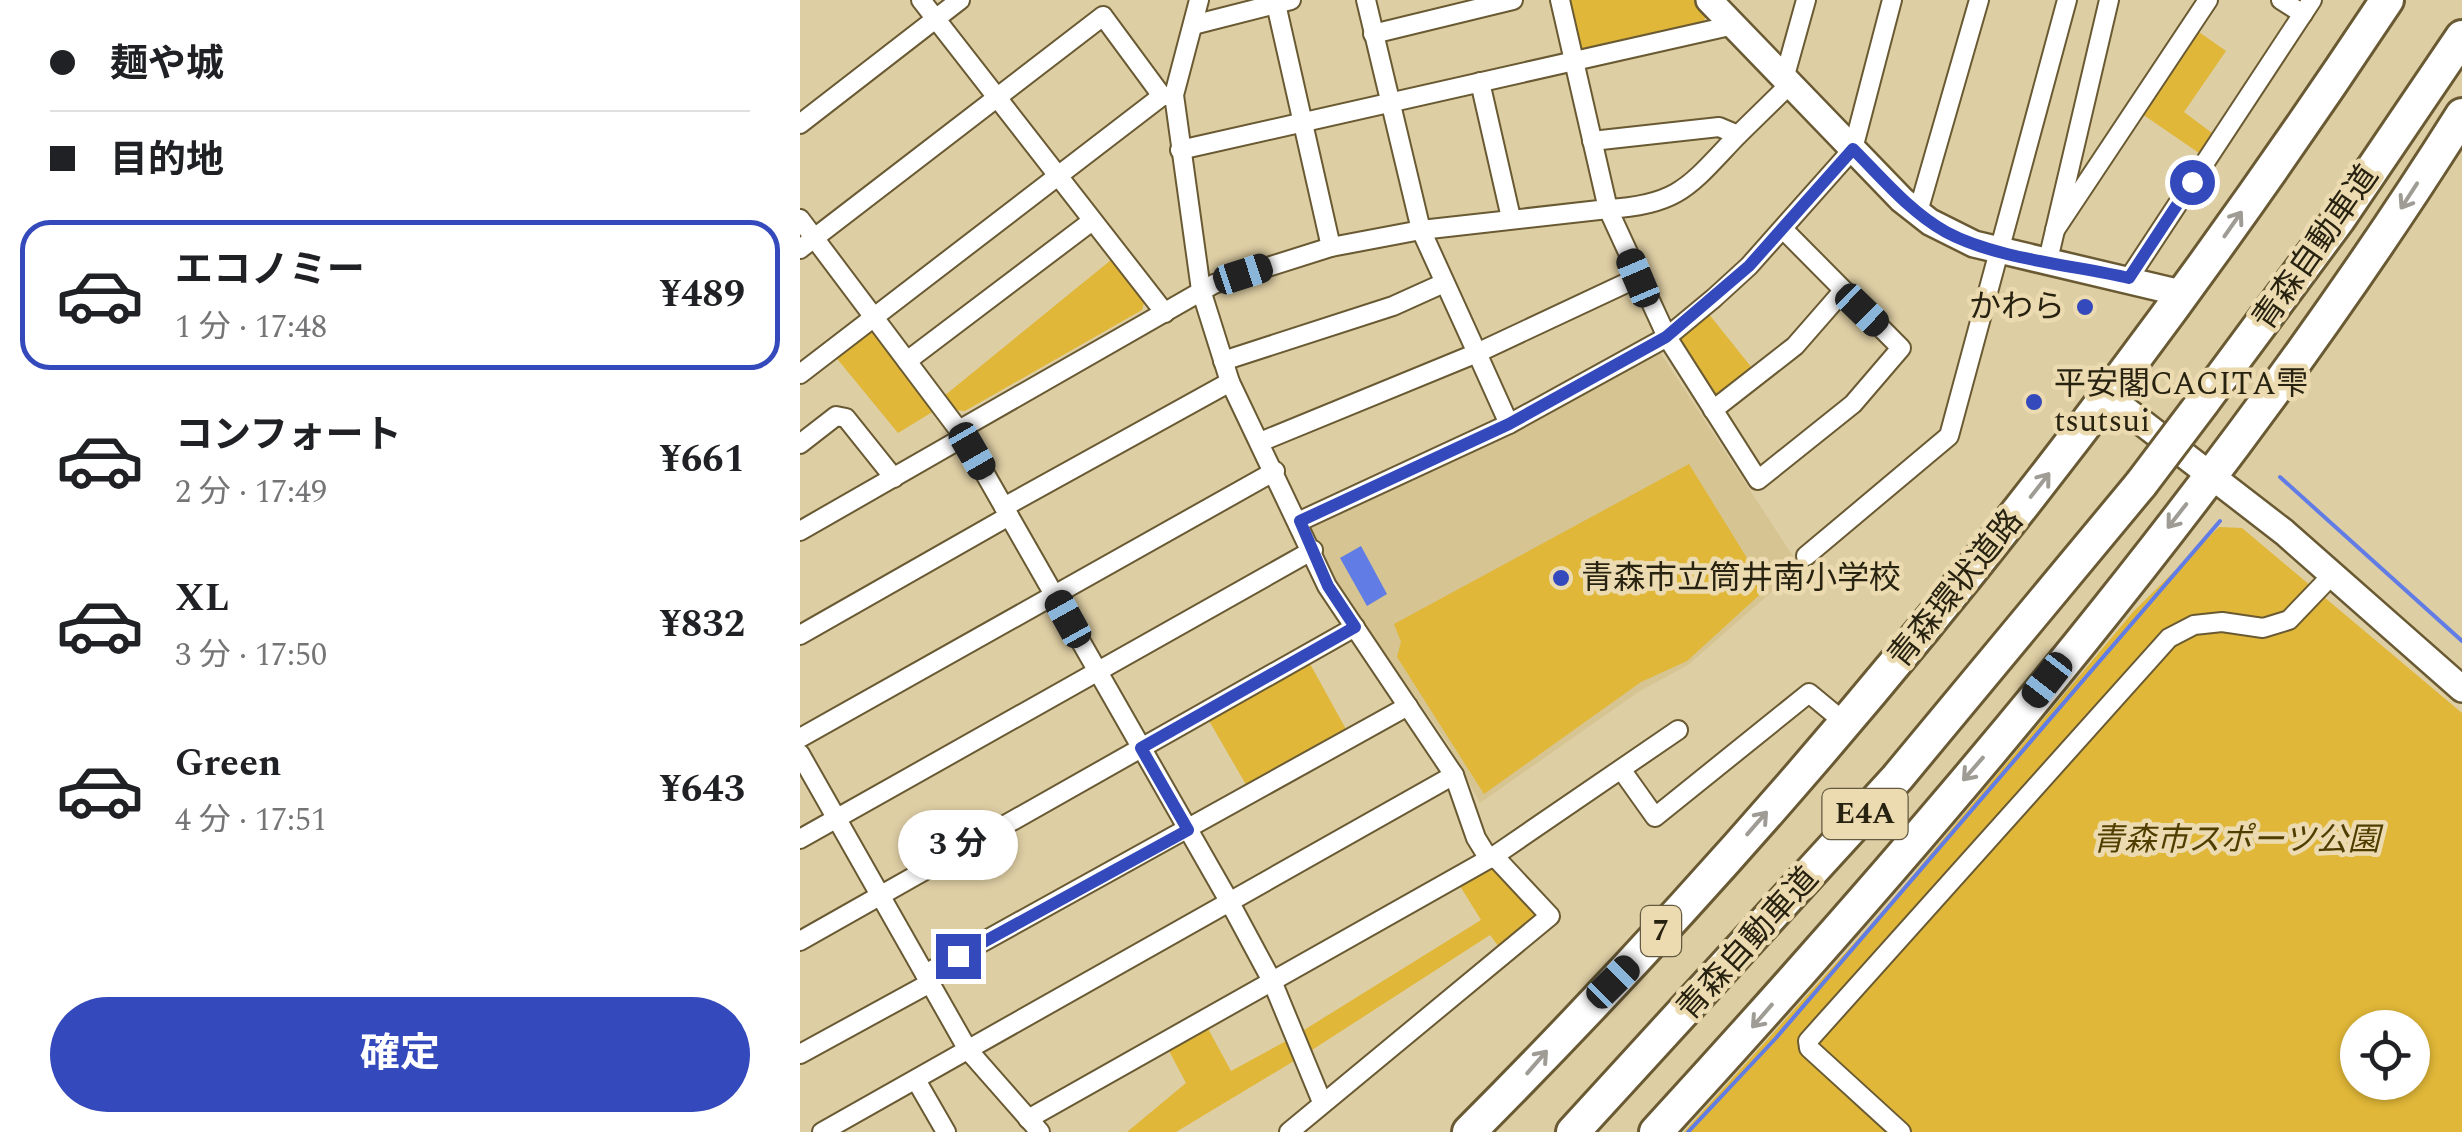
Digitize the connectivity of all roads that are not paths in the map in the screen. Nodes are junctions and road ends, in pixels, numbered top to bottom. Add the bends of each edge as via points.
1 (922, 0) edge
2 (960, 0) edge
3 (1091, 0) edge
4 (1198, 0) edge
5 (1366, 0) edge
6 (1513, 0) edge
7 (1560, 0) edge
8 (1806, 0) edge
9 (1892, 0) edge
10 (1979, 0) edge
11 (2067, 0) edge
12 (2109, 0) edge
13 (2208, 0) edge
14 (2280, 0) edge
15 (2386, 0) edge
16 (1283, 2) edge
17 (2307, 7) edge
18 (1719, 8) edge
19 (1103, 16) junction
20 (936, 18) junction
21 (1193, 25) junction
22 (1374, 34) junction
23 (2462, 37) edge
24 (1574, 60) junction
25 (1787, 81) junction
26 (1480, 82) junction
27 (1168, 96) junction
28 (996, 98) junction
29 (1390, 102) junction
30 (2462, 114) edge
31 (800, 124) edge
32 (1304, 124) junction
33 (1738, 136) junction
34 (1592, 141) junction
35 (1853, 149) junction
36 (1180, 150) junction
37 (1057, 176) junction
38 (1608, 209) junction
39 (1918, 212) junction
40 (1511, 218) junction
41 (800, 220) edge
42 (1092, 221) junction
43 (1782, 229) junction
44 (1421, 230) junction
45 (2055, 230) junction
46 (807, 243) edge
47 (1330, 247) junction
48 (1999, 250) junction
49 (2048, 260) junction
50 (1638, 278) junction
51 (2129, 278) junction
52 (1444, 283) junction
53 (1201, 290) junction
54 (1842, 291) junction
55 (2184, 294) junction
56 (1166, 313) junction
57 (874, 316) junction
58 (1666, 337) junction
59 (1477, 353) junction
60 (1223, 361) junction
61 (907, 362) junction
62 (800, 374) edge
63 (1230, 382) junction
64 (2108, 397) junction
65 (1714, 410) junction
66 (1509, 424) junction
67 (961, 434) junction
68 (1260, 442) junction
69 (800, 444) edge
70 (1274, 471) junction
71 (2211, 473) junction
72 (894, 478) junction
73 (1007, 512) junction
74 (1300, 521) junction
75 (800, 531) edge
76 (1313, 550) junction
77 (1806, 556) dead end
78 (2332, 574) junction
79 (1053, 594) junction
80 (1355, 627) junction
81 (800, 635) edge
82 (1097, 671) junction
83 (2462, 689) edge
84 (1408, 706) junction
85 (1844, 722) junction
86 (1678, 730) dead end
87 (800, 738) edge
88 (1141, 748) junction
89 (800, 754) edge
90 (1623, 772) junction
91 (1454, 775) junction
92 (836, 818) junction
93 (1188, 830) junction
94 (800, 838) edge
95 (1492, 858) junction
96 (881, 897) junction
97 (1229, 901) junction
98 (800, 941) edge
99 (927, 979) junction
100 (1272, 981) junction
101 (968, 1050) junction
102 (800, 1054) edge
103 (916, 1080) junction
104 (1322, 1102) junction
105 (1034, 1126) edge
106 (822, 1132) edge
107 (946, 1132) edge
108 (1289, 1132) edge
109 (1469, 1132) edge
110 (1573, 1132) edge
111 (1656, 1132) edge
112 (1902, 1132) edge

1 - 20 street
2 - 20 street
3 - 19 street
4 - 21 street
5 - 22 street
6 - 22 street
7 - 24 street
8 - 25 street
9 - 35 street
10 - 39 street
11 - 48 street
12 - 45 street
13 - 45 street
14 - 17 street
55 -> 15 highway, 青森環状道路 / 7
16 - 21 street
16 - 32 street
17 - 51 street
18 - 24 street
18 - 25 street
19 - 27 street
19 - 28 street
20 - 28 street
20 - 31 street
21 - 27 street
22 - 29 street
23 - 110 highway, 青森自動車道 / E4A, bridge via 2338,220 2142,484 1897,778
24 - 26 street
24 - 34 street
25 - 33 street
25 - 35 street
26 - 29 street
26 - 40 street
27 - 36 street
27 - 37 street
28 - 37 street
28 - 46 street
29 - 32 street
29 - 44 street
30 -> 71 highway
32 - 36 street
32 - 47 street
33 - 34 street via 1719,127
33 - 38 street via 1670,198
34 - 38 street
35 - 39 street
35 - 43 street
36 - 53 street
37 - 42 street
37 - 57 street
38 - 40 street
38 - 50 street
39 - 48 street via 1949,234
40 - 44 street
41 - 46 street
42 - 56 street
42 - 61 street
43 - 54 street
43 - 58 street
44 - 47 street
44 - 52 street
45 - 49 street
46 - 57 street
47 - 53 street
48 - 49 street
48 - 77 street via 1950,436
49 - 51 street
50 - 58 street
50 - 59 street
51 - 55 street
52 - 59 street
52 - 60 street
53 - 56 street
53 - 60 street
54 - 65 street via 1795,346
54 - 65 street via 1901,348 1853,404 1758,480
55 - 64 highway, 青森環状道路 / 7
56 - 67 street
57 - 61 street
57 - 62 street
58 - 65 street
58 - 66 street
59 - 66 street
59 - 68 street
60 - 63 street
61 - 67 street
63 - 68 street
63 - 73 street
64 - 71 street
85 -> 64 highway, 青森環状道路 / 7 via 1922,636
66 - 74 street
67 - 72 street
67 - 73 street
68 - 70 street
69 - 72 street via 836,416 846,418
70 - 74 street
70 - 79 street
71 - 78 street
71 -> 111 highway via 2024,710
72 - 75 street
73 - 79 street
73 - 81 street
74 - 76 street
76 - 80 street
76 - 82 street
78 - 83 street
78 - 112 street via 2289,620 2263,628 2194,624 2169,638 1808,1041 1808,1048
79 - 82 street
79 - 87 street
80 - 84 street
80 - 88 street
82 - 88 street
82 - 92 street
84 - 91 street
84 - 93 street
85 - 90 street via 1808,693 1654,817
109 -> 85 highway, 青森環状道路 / 7 via 1632,963
86 - 90 street
88 - 93 street
88 - 96 street
89 - 92 street
90 - 95 street
91 - 95 street via 1476,838
91 - 97 street
92 - 94 street
92 - 96 street
93 - 97 street
93 - 99 street
95 - 100 street
95 - 104 street via 1550,916
96 - 98 street
96 - 99 street
97 - 100 street
97 - 101 street
99 - 101 street
99 - 102 street
100 - 104 street
100 - 105 street
101 - 103 street
101 - 105 street
103 - 106 street
103 - 107 street
104 - 108 street

